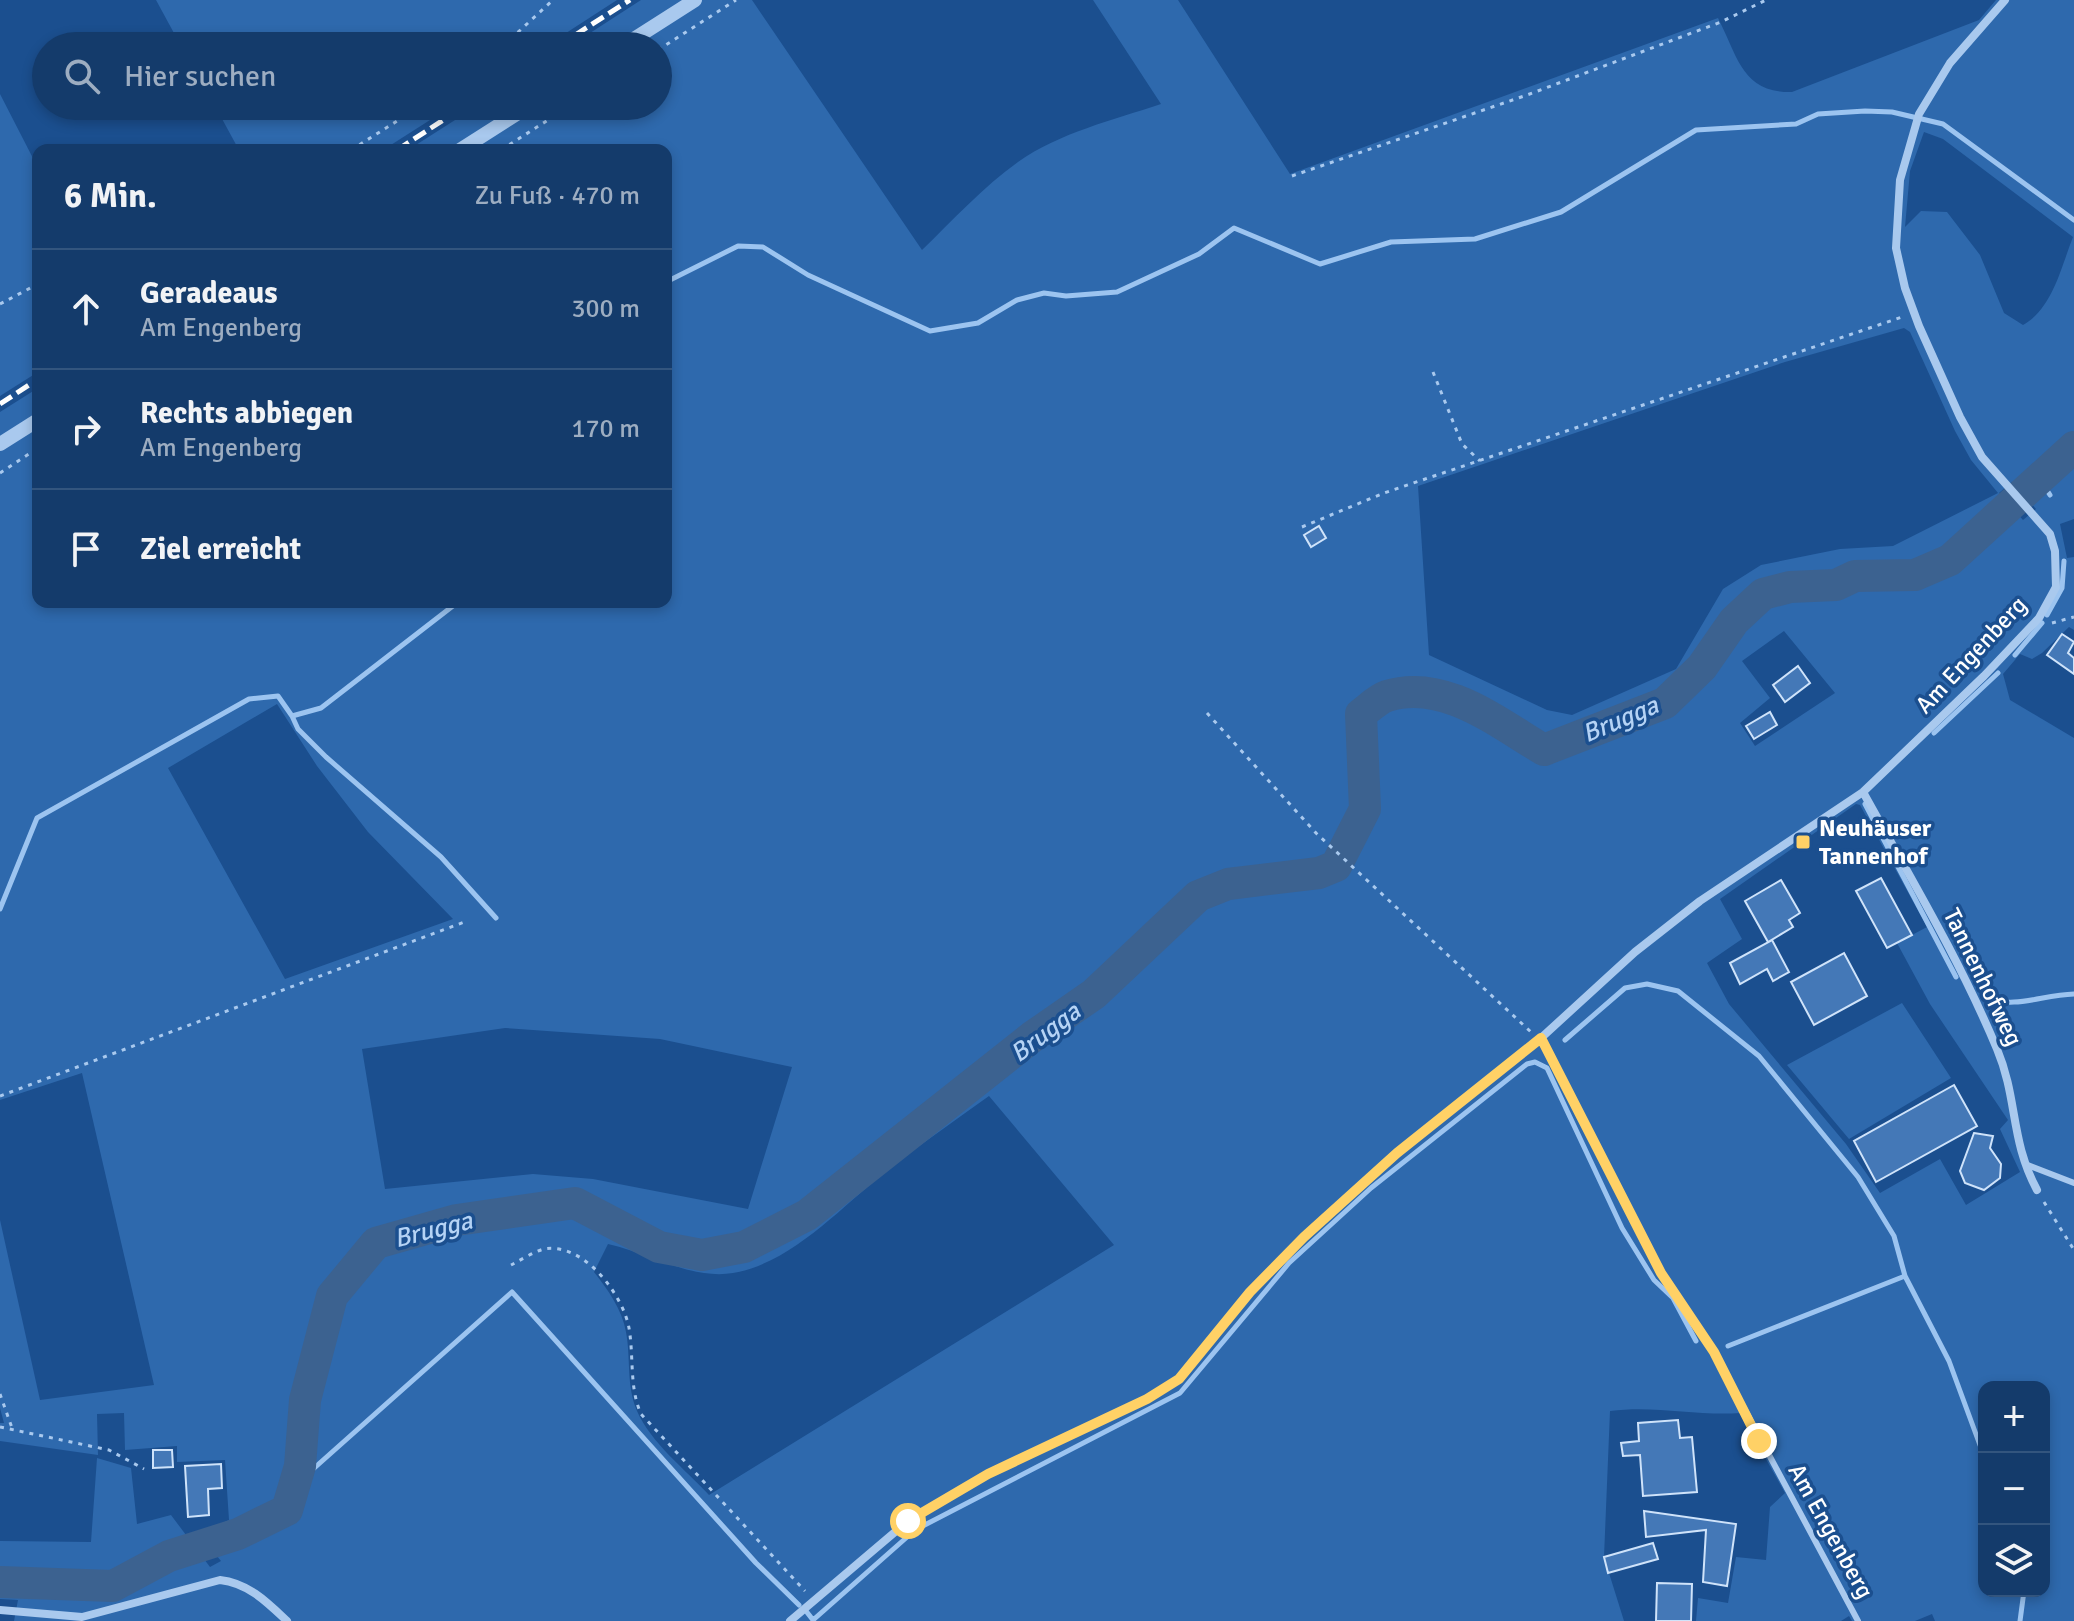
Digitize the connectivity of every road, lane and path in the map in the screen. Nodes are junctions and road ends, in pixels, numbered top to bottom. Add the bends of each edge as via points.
1 (553, 0) edge
2 (695, 0) edge
3 (736, 0) edge
4 (1766, 0) edge
5 (2005, 0) edge
6 (518, 32) edge
7 (645, 32) edge
8 (672, 41) edge
9 (399, 120) edge
10 (507, 120) edge
11 (548, 120) edge
12 (361, 144) edge
13 (469, 144) edge
14 (510, 144) edge
15 (1292, 176) dead end
16 (32, 287) edge
17 (0, 304) edge
18 (1914, 313) junction
19 (1433, 372) dead end
20 (32, 424) edge
21 (0, 444) edge
22 (32, 452) edge
23 (1480, 461) junction
24 (0, 473) edge
25 (1302, 527) dead end
26 (2074, 617) edge
27 (2039, 618) junction
28 (1207, 713) dead end
29 (1863, 792) junction
30 (467, 921) dead end
31 (1541, 1038) junction
32 (0, 1096) edge
33 (2022, 1162) junction
34 (2074, 1183) edge
35 (2037, 1190) joint
36 (2074, 1250) edge
37 (511, 1265) dead end
38 (0, 1394) edge
39 (0, 1427) edge
40 (12, 1428) junction
41 (144, 1469) dead end
42 (814, 1600) junction
43 (0, 1610) edge
44 (287, 1621) edge
45 (790, 1621) edge
46 (1858, 1621) edge

1 - 6 path
2 - 7 street
3 - 8 path
4 - 15 path via 1557,84
5 - 18 street, Am Engenberg via 1950,63 1915,124 1896,210 1896,248
9 - 12 path
10 - 13 street
11 - 14 path
16 - 17 path
18 - 23 path
18 - 27 street, Am Engenberg via 1982,457 2050,534 2056,587
19 - 23 path via 1462,444
20 - 21 street
22 - 24 path
23 - 25 path
26 - 27 path via 2056,624
27 - 29 street, Am Engenberg
28 - 31 path via 1355,871
29 - 31 street, Am Engenberg via 1700,901
29 - 33 street, Tannenhofweg via 1954,955 1998,1052 2012,1095
30 - 32 path
31 - 42 street, Am Engenberg via 1397,1153 1304,1237 1250,1292 1179,1379 988,1474 908,1521
31 - 46 lane, Am Engenberg via 1661,1273 1714,1352
33 - 34 lane
33 - 35 street, Tannenhofweg
35 - 36 path
37 - 42 path via 550,1249 578,1257 595,1269 617,1298 628,1325 634,1397 641,1414
38 - 40 path
39 - 40 path
40 - 41 path via 109,1450
42 - 45 street, Am Engenberg
43 - 44 street via 82,1617 201,1584 235,1581

